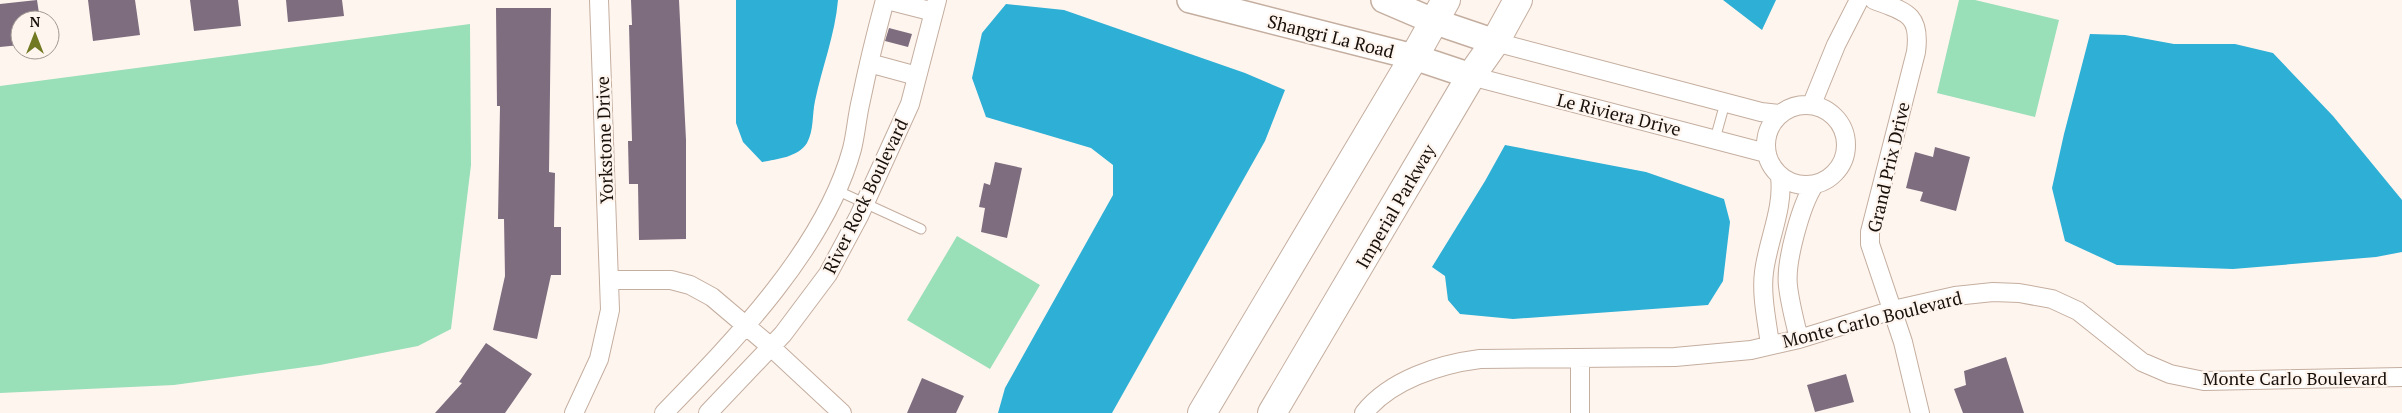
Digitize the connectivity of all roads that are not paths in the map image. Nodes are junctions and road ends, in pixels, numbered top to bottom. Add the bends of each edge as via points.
1 (599, 0) edge
2 (886, 0) edge
3 (1190, 0) edge
4 (1384, 0) edge
5 (1518, 0) edge
6 (1859, 0) edge
7 (1874, 0) edge
8 (936, 6) edge
9 (1439, 10) edge
10 (1495, 42) junction
11 (1414, 57) junction
12 (869, 63) junction
13 (918, 76) junction
14 (1471, 76) junction
15 (1725, 103) junction
16 (1812, 104) junction
17 (1779, 114) junction
18 (1715, 139) junction
19 (1766, 153) junction
20 (1780, 177) junction
21 (1814, 185) junction
22 (835, 190) junction
23 (865, 203) junction
24 (921, 229) dead end
25 (610, 280) junction
26 (1892, 310) junction
27 (746, 325) junction
28 (1798, 339) junction
29 (1770, 345) junction
30 (771, 347) junction
31 (1580, 359) junction
32 (2402, 377) edge
33 (574, 413) edge
34 (664, 413) edge
35 (708, 413) edge
36 (842, 413) edge
37 (1202, 413) edge
38 (1272, 413) edge
39 (1364, 413) edge
40 (1580, 413) edge
41 (1920, 413) edge

1 - 25 street, Yorkstone Drive
2 - 8 street
2 - 12 street, River Rock Boulevard
3 - 11 street, Shangri La Road
4 - 9 street
5 - 10 main road, Imperial Parkway
6 - 16 street
7 - 26 street, Grand Prix Drive via 1910,17 1918,34 1870,232 1870,244
8 - 13 street, River Rock Boulevard
9 - 10 street
9 - 11 main road
10 - 14 main road, Imperial Parkway
10 - 15 street, Le Riviera Drive
11 - 14 street, Shangri La Road
11 - 37 main road
12 - 13 street
12 - 22 street, River Rock Boulevard via 852,148
13 - 23 street, River Rock Boulevard via 910,104
14 - 18 street, Le Riviera Drive
14 - 38 main road, Imperial Parkway
15 - 17 street, Le Riviera Drive
15 - 18 lane
16 - 17 street via 1800,104
16 - 21 street via 1834,115 1842,125 1847,150 1836,172
17 - 19 street via 1770,126
18 - 19 street, Le Riviera Drive
19 - 20 street
20 - 21 street via 1802,185
20 - 29 street via 1780,198 1762,283
21 - 28 street via 1807,195 1787,273
22 - 23 lane
22 - 27 street, River Rock Boulevard via 822,219 775,291
23 - 24 lane
23 - 30 street, River Rock Boulevard via 828,274
25 - 27 street via 671,280 690,285 712,297
25 - 33 street, Yorkstone Drive via 610,310 598,359
26 - 28 street, Monte Carlo Boulevard
26 - 32 street, Monte Carlo Boulevard via 1976,292 2019,293 2052,299 2078,311 2142,362 2170,374 2204,381
26 - 41 street, Grand Prix Drive
27 - 30 street
27 - 34 street, River Rock Boulevard
28 - 29 street, Monte Carlo Boulevard
29 - 31 street, Monte Carlo Boulevard via 1751,350 1675,357
30 - 35 street, River Rock Boulevard
30 - 36 street
31 - 39 street, Monte Carlo Boulevard via 1457,362 1406,382 1386,393
31 - 40 street

